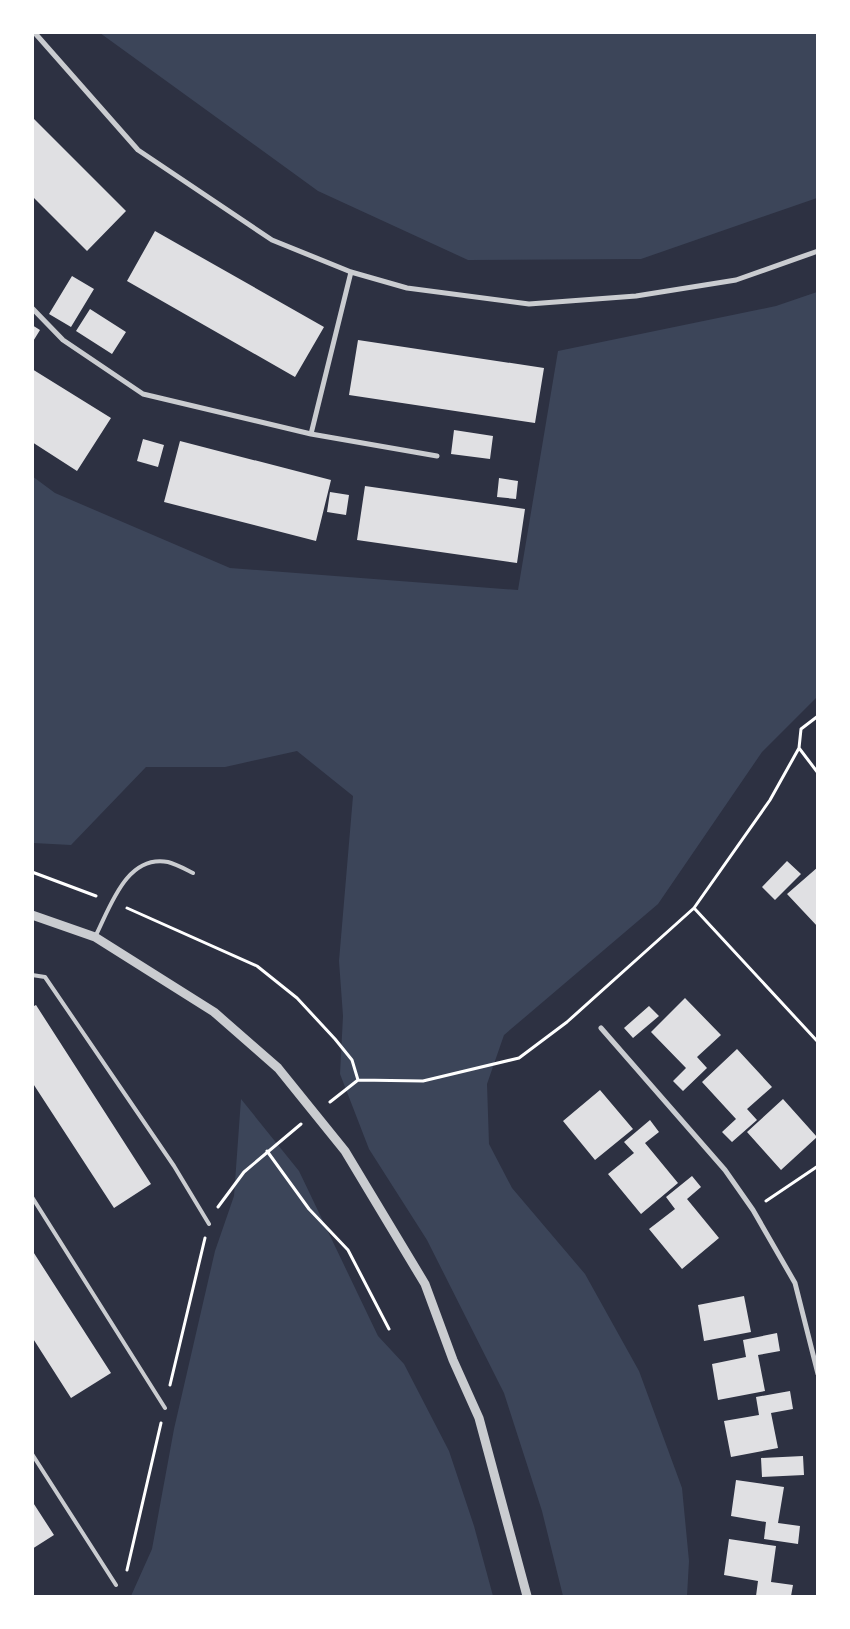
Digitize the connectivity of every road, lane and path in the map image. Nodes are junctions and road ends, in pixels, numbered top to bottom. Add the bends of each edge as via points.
1 (34, 32) edge
2 (818, 251) edge
3 (351, 272) junction
4 (32, 308) edge
5 (311, 434) junction
6 (437, 456) dead end
7 (818, 716) edge
8 (799, 748) junction
9 (818, 773) edge
10 (32, 872) edge
11 (193, 872) dead end
12 (113, 902) junction
13 (694, 908) junction
14 (32, 915) edge
15 (95, 937) junction
16 (32, 975) edge
17 (601, 1028) dead end
18 (818, 1042) edge
19 (358, 1080) junction
20 (325, 1106) dead end
21 (303, 1123) dead end
22 (267, 1151) junction
23 (818, 1166) edge
24 (32, 1197) edge
25 (753, 1210) junction
26 (209, 1224) junction
27 (389, 1329) dead end
28 (818, 1374) edge
29 (165, 1408) junction
30 (32, 1454) edge
31 (116, 1585) joint
32 (527, 1596) edge

1 - 3 street via 138,150 272,240
2 - 3 street via 736,280 636,296 529,304 407,288
3 - 5 street
4 - 5 street via 63,340 143,394
5 - 6 street
7 - 8 path via 801,729
8 - 9 path
8 - 13 path via 770,800
10 - 12 path
11 - 12 lane via 167,862 148,863 129,874
12 - 15 lane
12 - 19 path via 257,966 297,998 335,1039 352,1060
13 - 18 path
13 - 19 path via 567,1022 519,1058 422,1081
14 - 15 street
15 - 32 street via 214,1012 278,1068 345,1151 425,1284 452,1360 479,1418
16 - 26 lane via 45,977 174,1166
17 - 25 street via 726,1170
19 - 20 path
21 - 22 path
22 - 26 path via 224,1196
22 - 27 path via 309,1209 348,1250
23 - 25 path
24 - 29 lane
25 - 28 street via 795,1283
26 - 29 path
29 - 31 path via 127,1570
30 - 31 lane

